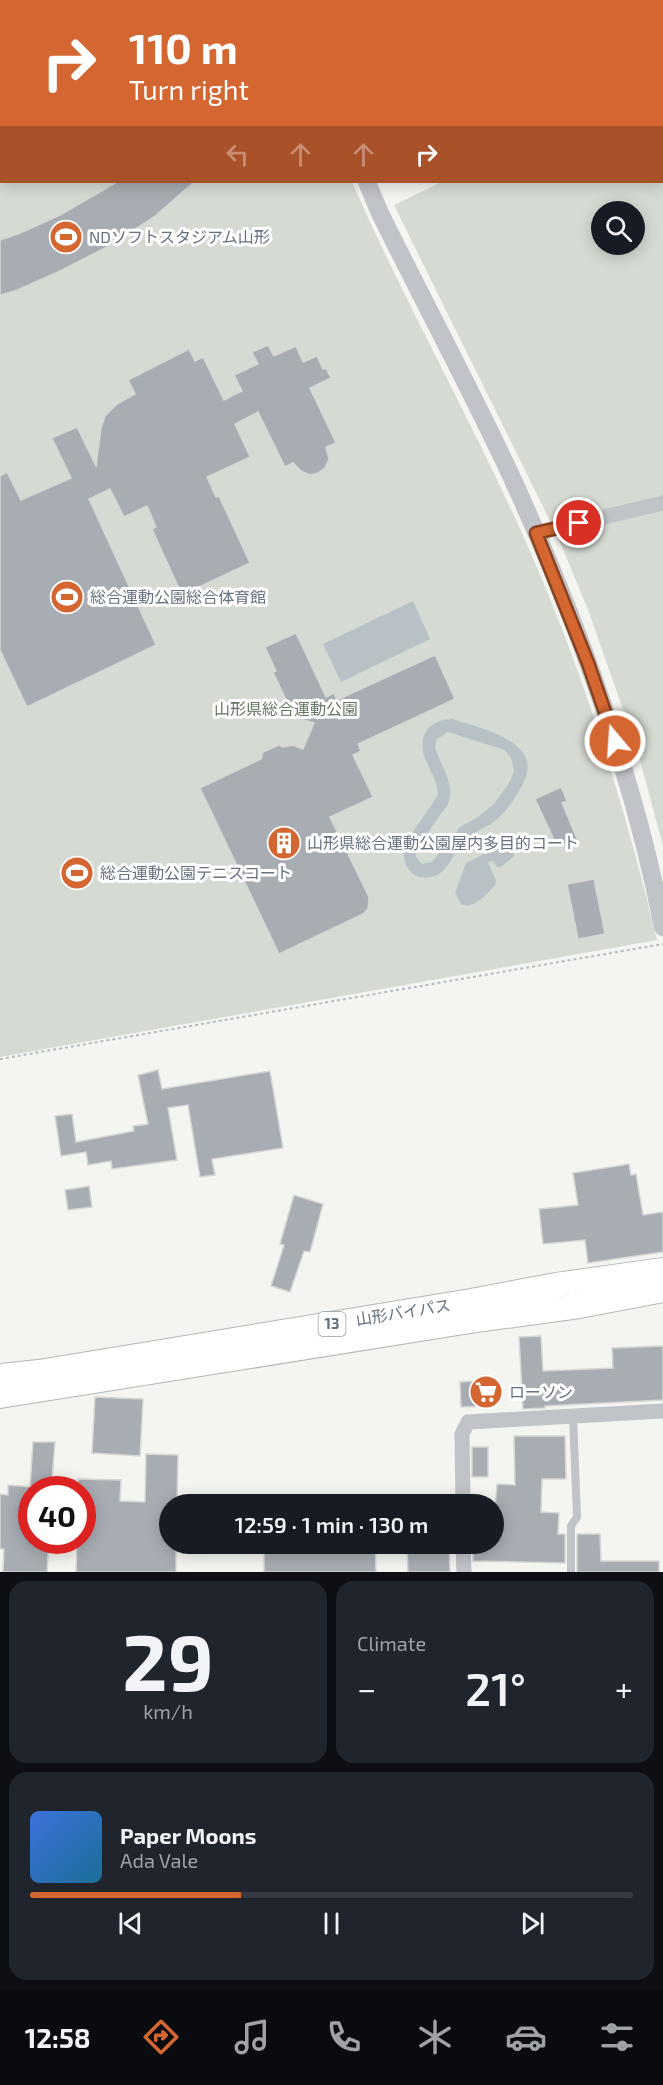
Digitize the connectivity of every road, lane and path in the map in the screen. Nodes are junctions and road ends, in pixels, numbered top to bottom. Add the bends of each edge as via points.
1 (367, 183) edge
2 (663, 503) edge
3 (536, 533) junction
4 (663, 927) edge
5 (663, 944) edge
6 (0, 1059) edge
7 (663, 1270) edge
8 (663, 1290) edge
9 (0, 1376) edge
10 (0, 1396) edge
11 (663, 1411) edge
12 (573, 1415) junction
13 (463, 1494) edge
14 (463, 1554) edge
15 (464, 1572) edge
16 (571, 1572) edge

1 - 3 street
2 - 3 street
3 - 4 street via 588,663 622,763
5 - 6 path
7 - 9 highway, 山形バイパス / 13
8 - 10 highway, 山形バイパス / 13
11 - 12 street
12 - 13 street via 468,1422 462,1434
12 - 16 lane via 577,1517 571,1526
14 - 15 street

